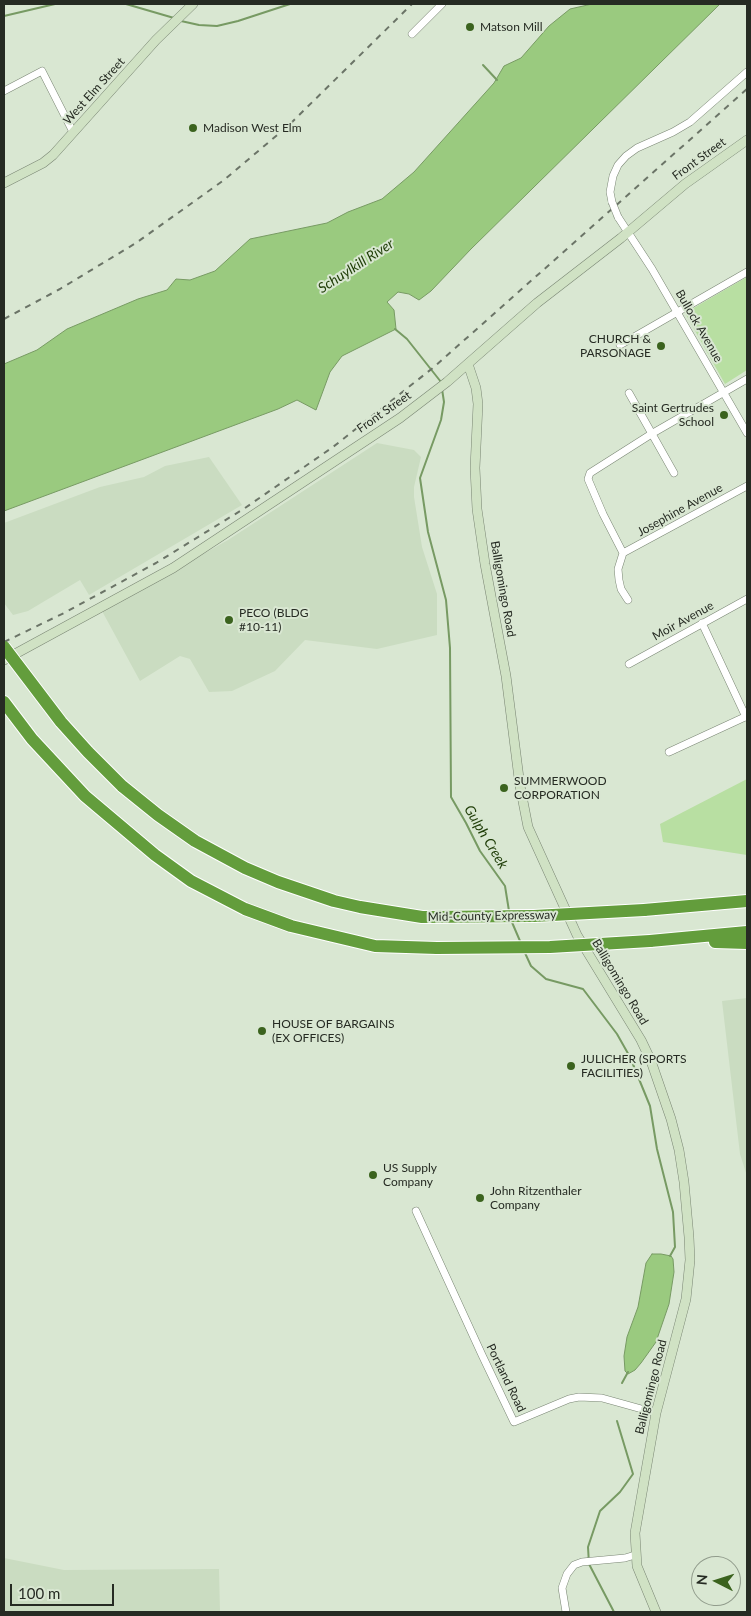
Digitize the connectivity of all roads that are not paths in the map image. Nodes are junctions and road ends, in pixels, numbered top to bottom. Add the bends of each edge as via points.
1 (192, 4) edge
2 (442, 4) edge
3 (412, 34) dead end
4 (747, 72) edge
5 (4, 90) edge
6 (74, 132) junction
7 (747, 140) edge
8 (4, 183) edge
9 (628, 232) junction
10 (747, 272) edge
11 (678, 312) junction
12 (620, 345) dead end
13 (468, 364) junction
14 (747, 379) edge
15 (629, 393) dead end
16 (724, 393) junction
17 (653, 432) junction
18 (747, 433) edge
19 (674, 473) dead end
20 (747, 486) edge
21 (623, 553) junction
22 (747, 599) edge
23 (628, 600) dead end
24 (702, 623) junction
25 (4, 647) edge
26 (4, 660) edge
27 (630, 664) dead end
28 (4, 702) edge
29 (746, 716) edge
30 (668, 752) dead end
31 (743, 901) edge
32 (747, 932) edge
33 (650, 941) junction
34 (747, 943) edge
35 (416, 1211) dead end
36 (656, 1413) junction
37 (635, 1555) junction
38 (566, 1612) edge
39 (656, 1612) edge

1 - 6 street, West Elm Street
2 - 3 street
4 - 9 street, Bullock Avenue, bridge via 690,122 637,148 618,165 610,192 618,217
5 - 6 street via 42,71
6 - 8 street, West Elm Street via 43,163
7 - 9 street, Front Street via 685,184
9 - 11 street, Bullock Avenue
9 - 13 street, Front Street via 548,294
10 - 11 street
11 - 12 street
11 - 16 street, Bullock Avenue
13 - 26 street, Front Street via 400,418 173,568
13 - 36 street, Balligomingo Road via 478,399 475,482 478,516 528,827 577,935 648,1054 679,1150 689,1237 686,1299
14 - 16 street
15 - 17 street
16 - 17 street
16 - 18 street, Bullock Avenue
17 - 19 street
17 - 21 street via 590,473 588,480
20 - 21 street, Josephine Avenue
21 - 23 street via 618,569 619,580
22 - 24 street, Moir Avenue
24 - 27 street, Moir Avenue
24 - 29 street
25 - 31 highway, Mid-County Expressway, bridge via 61,722 122,786 195,841 278,882 334,901 422,917 559,915
28 - 33 highway, bridge via 67,779 105,814 191,881 267,918 375,946 550,947
29 - 30 street
32 - 33 highway
33 - 34 highway
35 - 36 street, Portland Road via 514,1422 579,1397 602,1398
36 - 37 street, Balligomingo Road via 635,1532
37 - 38 street via 574,1565 566,1574 562,1588
37 - 39 street, Balligomingo Road via 640,1577

